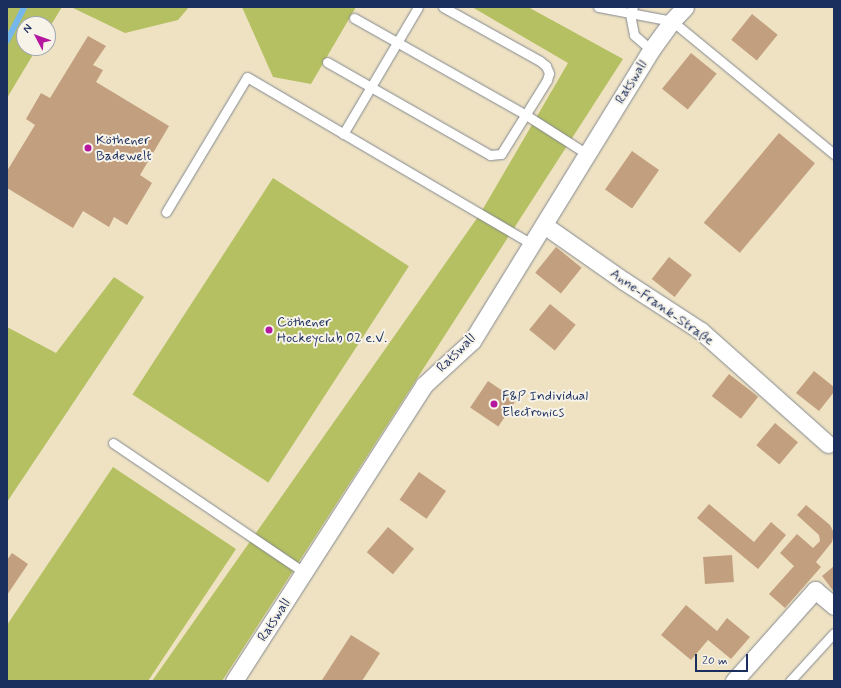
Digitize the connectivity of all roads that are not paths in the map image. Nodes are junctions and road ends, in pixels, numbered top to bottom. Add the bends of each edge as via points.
1 (418, 7) edge
2 (443, 7) edge
3 (598, 7) edge
4 (685, 7) edge
5 (631, 11) edge
6 (354, 18) dead end
7 (672, 21) junction
8 (398, 42) junction
9 (651, 50) junction
10 (327, 62) dead end
11 (371, 87) junction
12 (526, 115) junction
13 (343, 134) junction
14 (587, 154) junction
15 (834, 154) edge
16 (166, 212) dead end
17 (544, 225) junction
18 (532, 244) junction
19 (113, 443) dead end
20 (828, 444) dead end
21 (305, 573) junction
22 (834, 606) edge
23 (834, 633) edge
24 (234, 681) edge
25 (734, 681) edge
26 (790, 681) edge

1 - 8 lane
2 - 12 lane via 546,66 549,73 547,80
3 - 5 lane
4 - 7 street, Ratswall
5 - 7 lane
5 - 9 lane via 634,35
6 - 8 lane
7 - 9 street, Ratswall
7 - 15 lane
8 - 11 lane
8 - 12 lane
9 - 14 street, Ratswall
10 - 11 lane
11 - 12 lane via 490,155 501,154 504,151
11 - 13 lane
12 - 14 lane
13 - 16 lane via 247,77
13 - 18 lane
14 - 17 street, Ratswall
17 - 18 street, Ratswall
17 - 20 street, Anne-Frank-Straße via 701,331
18 - 21 street, Ratswall via 472,341 424,385
19 - 21 lane
21 - 24 street, Ratswall
22 - 25 street via 815,590
23 - 26 lane

